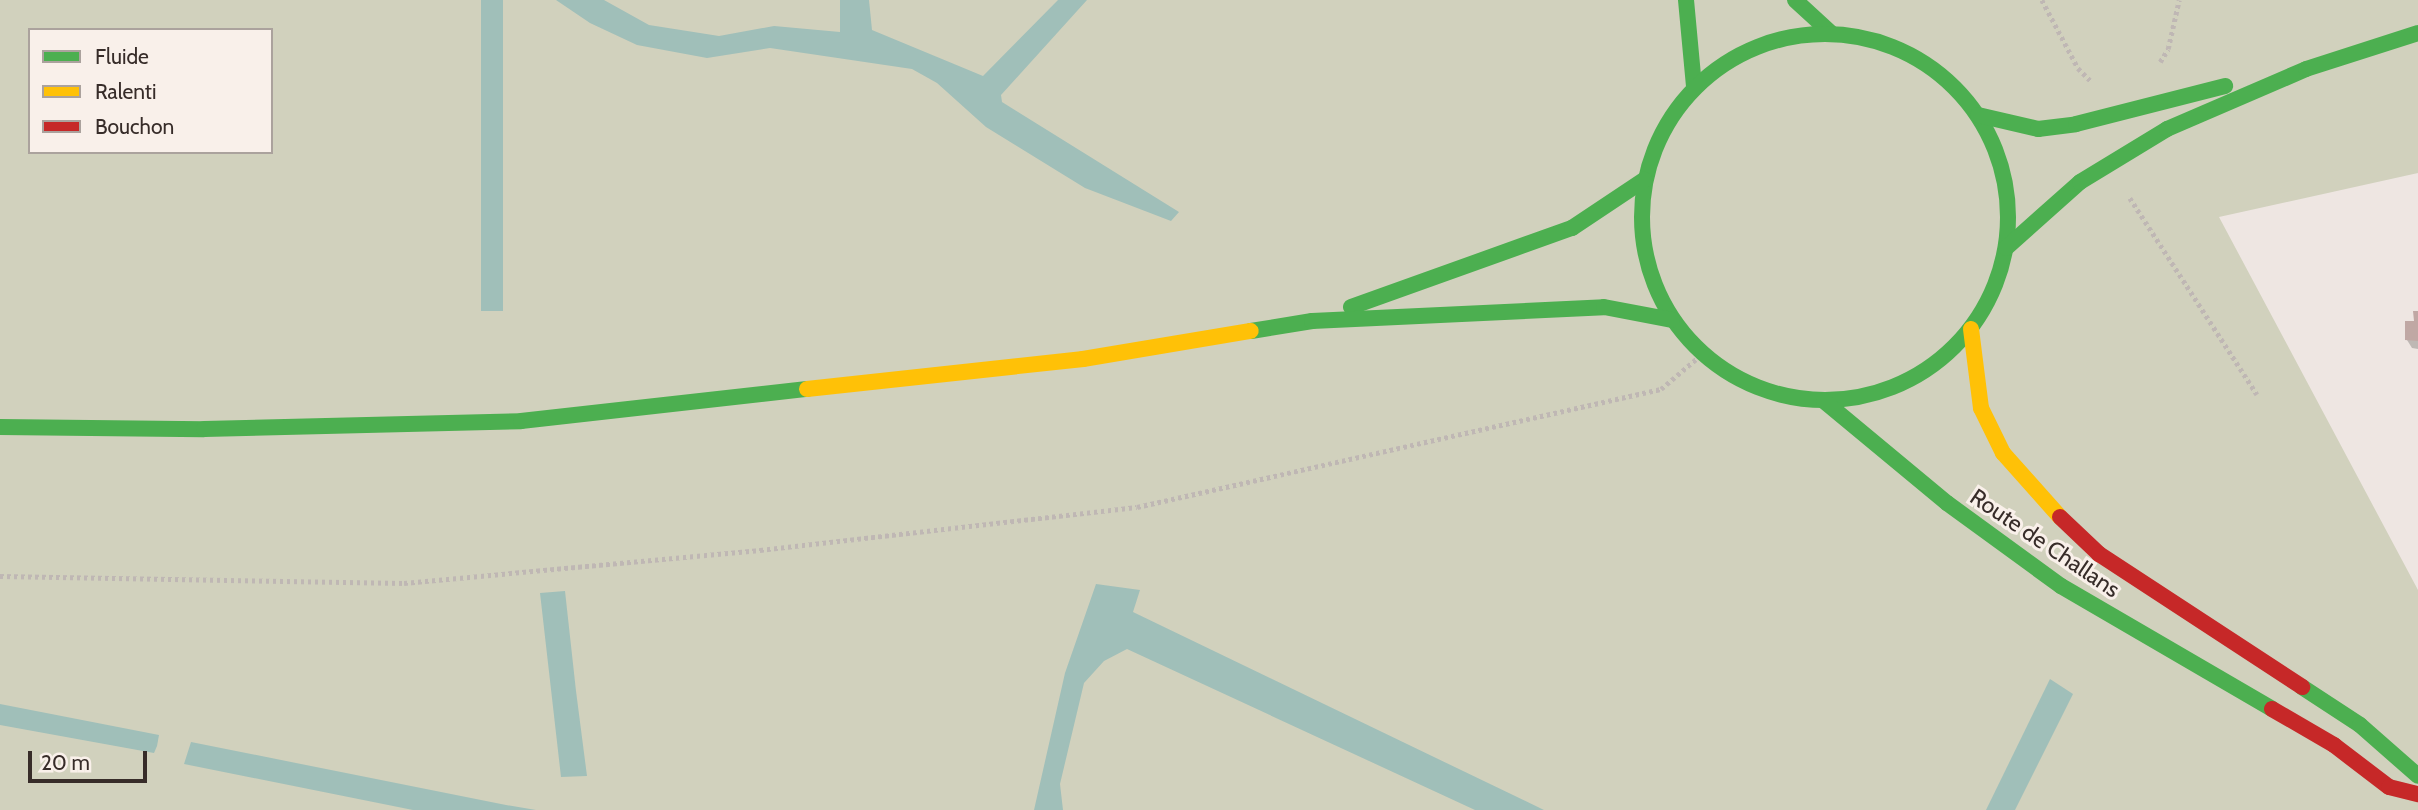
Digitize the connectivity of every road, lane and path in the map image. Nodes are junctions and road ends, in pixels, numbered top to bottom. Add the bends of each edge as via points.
1 (1686, 0) edge
2 (1795, 0) edge
3 (2042, 0) edge
4 (2179, 0) edge
5 (1831, 33) junction
6 (2418, 33) edge
7 (2155, 67) dead end
8 (2306, 69) junction
9 (2093, 83) junction
10 (2104, 83) dead end
11 (1694, 87) junction
12 (1978, 115) junction
13 (2098, 119) junction
14 (2111, 163) junction
15 (1644, 180) junction
16 (2006, 248) junction
17 (1672, 320) junction
18 (1312, 321) junction
19 (1971, 328) junction
20 (1702, 354) junction
21 (2257, 394) dead end
22 (1824, 401) junction
23 (0, 427) edge
24 (0, 576) edge
25 (2418, 776) edge
26 (2418, 794) edge

1 - 11 main road
2 - 5 main road
3 - 9 path via 2078,68
4 - 7 path via 2168,49
5 - 11 main road via 1769,42 1734,57
5 - 12 main road via 1874,40 1914,56 1950,82
6 - 8 main road
8 - 13 main road via 2155,100
8 - 14 main road via 2167,129
9 - 10 path
9 - 13 path
11 - 15 main road via 1662,130
12 - 13 main road via 2038,129
12 - 16 main road via 1998,157 2008,202
14 - 16 main road via 2049,206
14 - 21 path
15 - 17 main road via 1641,229 1650,276
15 - 18 main road via 1572,228
16 - 19 main road via 1993,290
17 - 18 main road via 1604,307
17 - 20 main road
18 - 23 main road via 1083,359 521,421 204,429
19 - 22 main road via 1942,359 1906,382 1866,397
19 - 25 main road, Route de Challans via 1980,408 2003,453 2046,503 2099,554 2360,724
20 - 22 main road via 1748,384 1779,396
20 - 24 path via 1661,389 1137,507 760,550 404,583
22 - 26 main road, Route de Challans via 1947,503 2061,586 2334,745 2389,787

